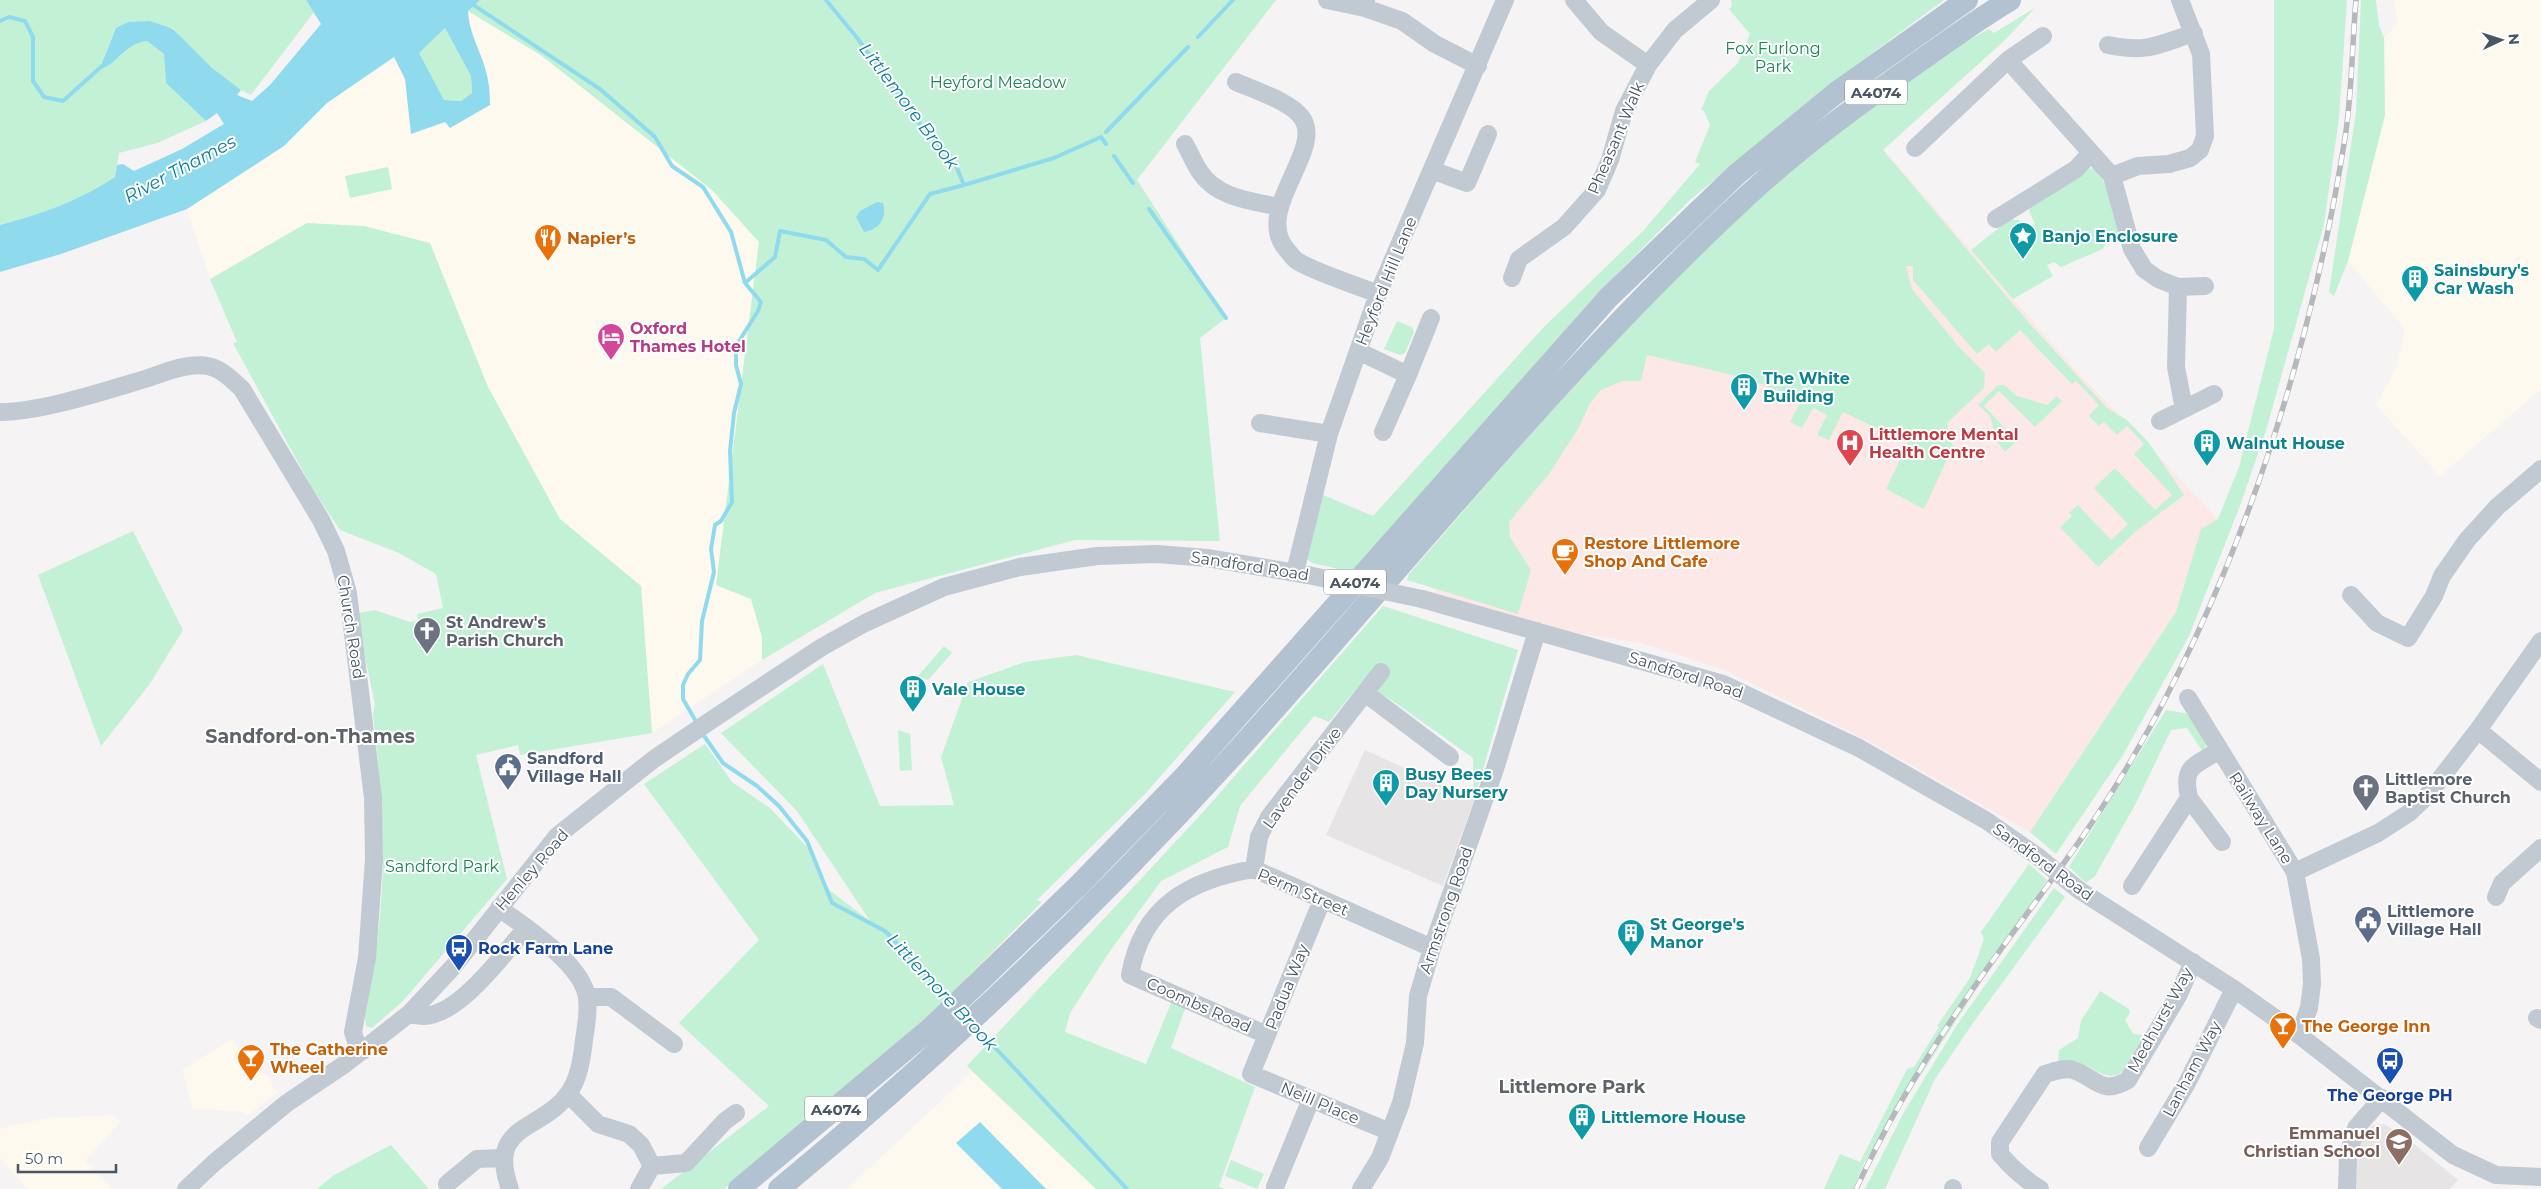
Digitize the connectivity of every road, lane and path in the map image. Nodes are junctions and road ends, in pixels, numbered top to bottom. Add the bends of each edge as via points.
1 (1327, 0) edge
2 (1505, 0) edge
3 (1574, 0) edge
4 (1711, 0) edge
5 (1967, 0) edge
6 (2010, 0) edge
7 (2180, 0) edge
8 (1366, 4) edge
9 (2194, 32) junction
10 (2043, 36) dead end
11 (2108, 45) dead end
12 (2008, 60) junction
13 (1478, 66) junction
14 (1648, 66) junction
15 (1236, 82) dead end
16 (1488, 134) dead end
17 (1186, 144) dead end
18 (1915, 148) dead end
19 (2092, 153) junction
20 (1432, 170) junction
21 (2112, 176) junction
22 (1280, 206) junction
23 (1996, 219) dead end
24 (1512, 278) dead end
25 (2205, 286) dead end
26 (2178, 287) junction
27 (1378, 294) junction
28 (1431, 318) dead end
29 (1358, 351) junction
30 (1408, 374) junction
31 (2214, 394) dead end
32 (2184, 409) junction
33 (0, 412) edge
34 (2160, 421) dead end
35 (1260, 423) dead end
36 (1383, 432) dead end
37 (1329, 434) junction
38 (2541, 469) edge
39 (1301, 573) junction
40 (2350, 595) dead end
41 (1537, 631) junction
42 (2541, 641) edge
43 (822, 647) joint
44 (1381, 672) dead end
45 (1365, 693) junction
46 (2188, 698) dead end
47 (2478, 730) junction
48 (2219, 750) junction
49 (1450, 757) dead end
50 (2541, 782) edge
51 (2189, 798) junction
52 (2222, 842) dead end
53 (2541, 848) edge
54 (1254, 870) junction
55 (2295, 872) junction
56 (2132, 886) dead end
57 (2496, 897) dead end
58 (1322, 900) junction
59 (499, 908) junction
60 (526, 928) junction
61 (1432, 948) junction
62 (2193, 962) junction
63 (1130, 975) joint
64 (2234, 989) junction
65 (587, 997) junction
66 (410, 1013) junction
67 (1267, 1035) junction
68 (2299, 1035) junction
69 (937, 1036) junction
70 (674, 1044) dead end
71 (363, 1050) junction
72 (2055, 1057) dead end
73 (1250, 1074) joint
74 (2045, 1074) junction
75 (568, 1094) junction
76 (2382, 1098) junction
77 (1310, 1099) junction
78 (736, 1112) dead end
79 (1390, 1132) junction
80 (838, 1141) junction
81 (2148, 1148) dead end
82 (503, 1158) junction
83 (652, 1166) junction
84 (2541, 1177) edge
85 (2494, 1182) edge
86 (2018, 1183) edge
87 (447, 1184) dead end
88 (1275, 1187) dead end
89 (186, 1189) edge
90 (510, 1189) edge
91 (639, 1189) edge
92 (740, 1189) edge
93 (779, 1189) edge
94 (793, 1189) edge
95 (1361, 1189) edge
96 (2040, 1189) edge
97 (2347, 1189) edge

1 - 8 street
2 - 13 street, Heyford Hill Lane
3 - 14 street, Pheasant Walk via 1601,32
4 - 14 street via 1675,30
5 - 69 main road, A4074 via 1837,92 1737,174 1608,298 1184,777 1079,886 972,989
6 - 69 main road, A4074 via 1855,106 1750,193 1630,308 1213,777 1085,911 987,1007
7 - 9 street
8 - 13 street
9 - 11 street via 2144,49
9 - 21 street via 2204,78 2205,136 2200,150 2190,158 2169,164 2138,166
10 - 12 street
12 - 18 street
12 - 19 street
13 - 20 street, Heyford Hill Lane
14 - 24 street, Pheasant Walk via 1624,111 1610,160 1597,190 1564,227 1518,259
15 - 22 street via 1292,107 1303,118 1307,138
16 - 20 street via 1467,183
17 - 22 street via 1201,173 1215,187 1235,198
19 - 21 street
19 - 23 street via 2076,168
20 - 27 street, Heyford Hill Lane
21 - 26 street via 2132,249 2144,269
22 - 27 street via 1277,230 1282,244 1296,260
25 - 26 street
26 - 32 street via 2176,367
27 - 29 street, Heyford Hill Lane
28 - 30 street
29 - 30 street
29 - 37 street, Heyford Hill Lane
30 - 36 street
31 - 32 street
32 - 34 street
33 - 71 street, Church Road via 98,393 188,366 208,366 226,374 242,390 321,520 336,551 348,593 373,798 370,932 353,1032
35 - 37 street
37 - 39 street, Heyford Hill Lane
38 - 40 street via 2497,507 2466,540 2408,638 2377,623
39 - 41 street, Sandford Road, bridge via 1422,599
39 - 43 street, Sandford Road via 1207,558 1157,554 1098,556 1020,567 944,587 880,615
41 - 61 street, Armstrong Road via 1496,766
41 - 62 street, Sandford Road, bridge via 1723,684 1859,748 1987,821 2079,890
42 - 47 street
43 - 59 street, Henley Road via 654,760 556,836
44 - 45 street, Lavender Drive
45 - 49 street
45 - 54 street, Lavender Drive via 1269,817 1259,837
46 - 48 street, Railway Lane
47 - 50 street
47 - 55 street via 2427,796 2409,813 2378,833
48 - 51 street via 2188,771 2185,781
48 - 55 street, Railway Lane
51 - 52 street
51 - 56 street
53 - 57 street via 2502,883
54 - 58 street, Perm Street
54 - 63 street, Perm Street via 1223,874 1192,886 1167,904 1143,932
55 - 68 street, Railway Lane via 2311,959 2312,984 2309,1008
58 - 61 street, Perm Street
58 - 67 street, Padua Way
59 - 60 street
59 - 66 street, Henley Road via 453,967
60 - 65 street via 578,975
60 - 66 street, Henley Road via 480,981 455,1004 438,1012 417,1016
61 - 79 street, Armstrong Road via 1418,996 1415,1043 1401,1103
62 - 64 street, Sandford Road
62 - 74 street, Medhurst Way via 2178,996 2128,1080 2106,1087 2072,1069
63 - 67 street, Coombs Road
64 - 68 street, Sandford Road
64 - 81 street, Lanham Way via 2187,1084
65 - 70 street via 611,997
65 - 75 street via 581,1065
66 - 71 street, Henley Road
67 - 73 street, Padua Way
68 - 76 street, Sandford Road
69 - 80 main road, A4074
69 - 92 main road, A4074
71 - 89 street, Henley Road via 286,1103
72 - 74 street
73 - 77 street, Neill Place
74 - 86 street via 2000,1142 2000,1154
75 - 82 street via 551,1110 515,1133
75 - 83 street via 598,1124 629,1134 640,1145
76 - 85 street, Sandford Road via 2453,1155
76 - 97 street via 2356,1128 2348,1155
77 - 79 street, Neill Place
77 - 88 street
78 - 83 street via 686,1163
79 - 95 street, Armstrong Road via 1380,1158
80 - 93 main road, A4074
80 - 94 main road
82 - 87 street via 477,1159
82 - 90 street
83 - 91 street
84 - 85 street
86 - 96 street

